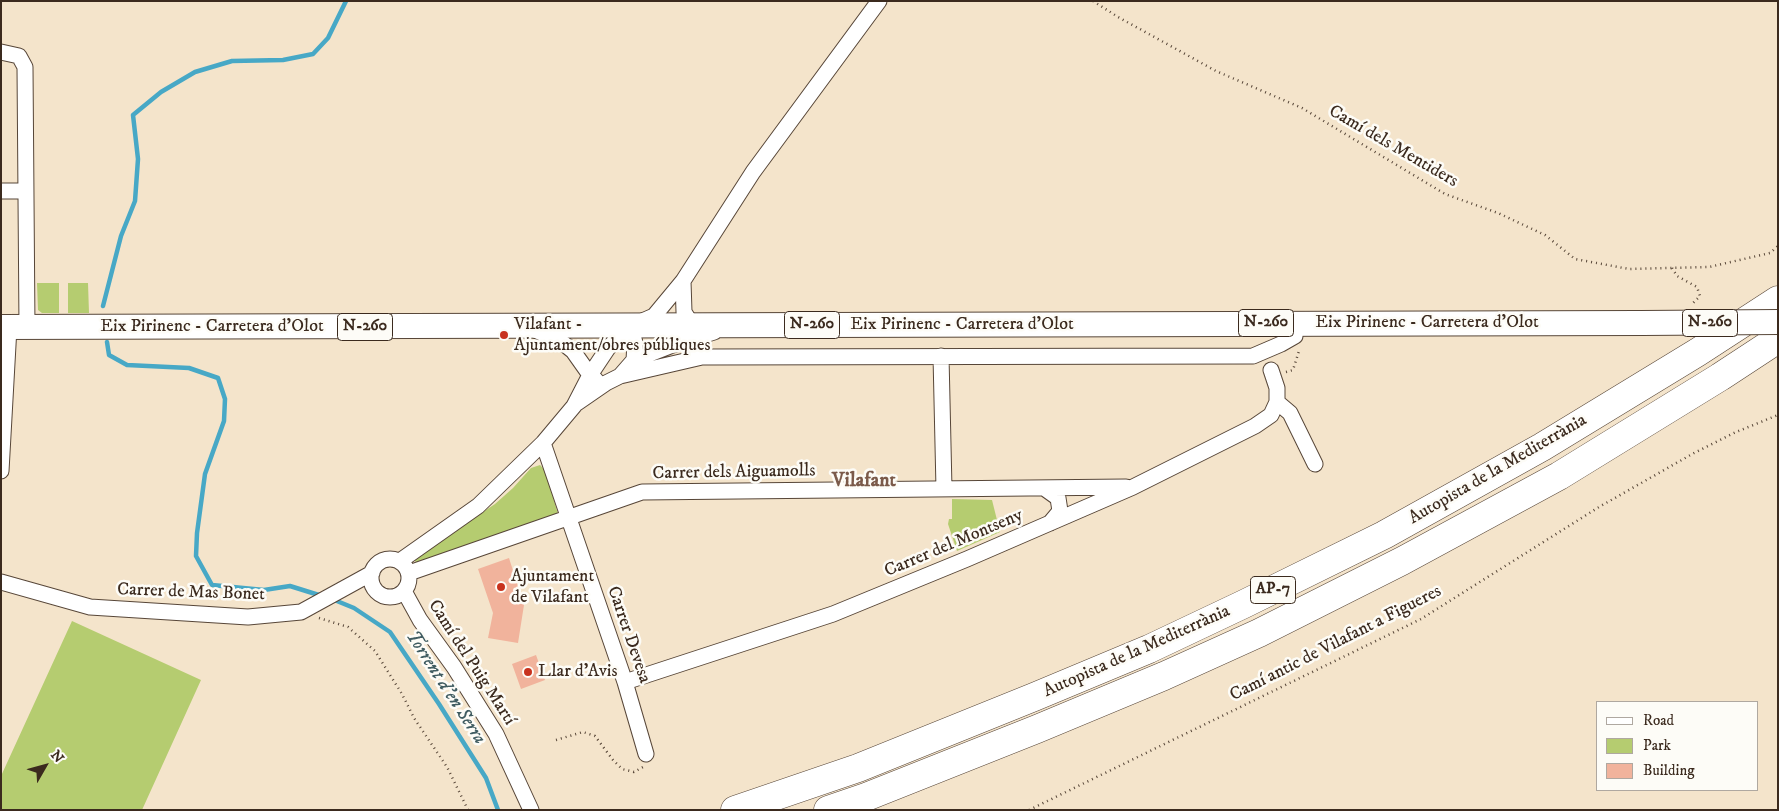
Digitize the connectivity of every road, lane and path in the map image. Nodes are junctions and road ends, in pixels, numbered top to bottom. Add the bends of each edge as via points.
1 (879, 1) edge
2 (1093, 1) edge
3 (1, 52) edge
4 (26, 191) junction
5 (1, 192) edge
6 (1778, 246) edge
7 (1672, 268) junction
8 (683, 281) junction
9 (1778, 300) edge
10 (1691, 305) dead end
11 (1778, 322) edge
12 (1296, 323) junction
13 (527, 326) junction
14 (631, 326) junction
15 (12, 327) edge
16 (681, 327) junction
17 (1778, 339) edge
18 (1281, 344) junction
19 (941, 356) junction
20 (1253, 356) junction
21 (634, 360) junction
22 (1271, 370) junction
23 (590, 375) junction
24 (620, 376) junction
25 (606, 384) junction
26 (1277, 402) junction
27 (574, 406) junction
28 (1778, 415) edge
29 (543, 443) junction
30 (2, 462) edge
31 (1315, 464) dead end
32 (1133, 487) junction
33 (1044, 488) junction
34 (944, 489) junction
35 (568, 518) junction
36 (1049, 524) junction
37 (404, 567) junction
38 (372, 573) junction
39 (1, 582) edge
40 (404, 591) junction
41 (301, 612) junction
42 (625, 682) junction
43 (556, 740) dead end
44 (646, 754) joint
45 (468, 810) edge
46 (531, 810) edge
47 (735, 810) edge
48 (828, 810) edge
49 (1029, 810) edge

1 - 8 street via 753,172
2 - 7 path, Camí dels Mentiders via 1216,71 1302,108 1445,194 1498,213 1545,235 1575,259 1629,269
3 - 4 street via 19,56 25,67
4 - 5 street
4 - 15 street
6 - 7 path, Camí dels Mentiders via 1770,253 1709,267
7 - 10 path via 1678,276 1697,287 1700,296
8 - 14 street via 654,316
8 - 16 street
9 - 47 highway, Autopista de la Mediterrània / AP-7 via 1542,447 1384,535 1244,604 1034,697 858,768
11 - 12 main road, Eix Pirinenc - Carretera d'Olot / N-260, bridge
12 - 16 main road, Eix Pirinenc - Carretera d'Olot / N-260
12 - 18 street via 1295,336
13 - 14 main road, Eix Pirinenc - Carretera d'Olot / N-260
13 - 15 main road, Eix Pirinenc - Carretera d'Olot / N-260
13 - 23 street via 563,342
14 - 16 main road, Eix Pirinenc - Carretera d'Olot / N-260
14 - 21 street
14 - 23 street via 608,348
15 - 30 street
16 - 21 street
17 - 48 highway, Autopista de la Mediterrània / AP-7 via 1559,476 1402,561 1259,633 1164,676
18 - 20 street
18 - 22 street
19 - 20 street
19 - 24 street via 702,357
19 - 34 street
20 - 22 street
21 - 24 street
22 - 26 street via 1277,388
23 - 25 street
23 - 27 street
24 - 25 street
25 - 27 street
26 - 31 street via 1290,414
26 - 32 street, Carrer del Montseny via 1271,416 1255,426
27 - 29 street
28 - 49 path, Camí antic de Vilafant a Figueres via 1694,453 1608,502 1421,619
29 - 35 street, Carrer Devesa
29 - 37 street via 478,506
32 - 33 street, Carrer dels Aiguamolls
32 - 36 street, Carrer del Montseny
33 - 34 street, Carrer dels Aiguamolls
33 - 36 street via 1058,498 1060,512
34 - 35 street, Carrer dels Aiguamolls via 642,492
35 - 37 street, Carrer dels Aiguamolls
35 - 42 street, Carrer Devesa
36 - 42 street, Carrer del Montseny via 833,614
37 - 38 street via 386,559 379,562
37 - 40 street via 408,584
38 - 40 street via 372,585 384,596 391,597
38 - 41 street, Carrer de Mas Bonet
39 - 41 street, Carrer de Mas Bonet via 90,607 248,617
40 - 46 street, Camí del Puig Martí via 496,734
41 - 45 path via 348,627 375,651 447,767
42 - 44 street, Carrer Devesa
43 - 44 path via 583,732 595,736 622,769 634,772 643,767

